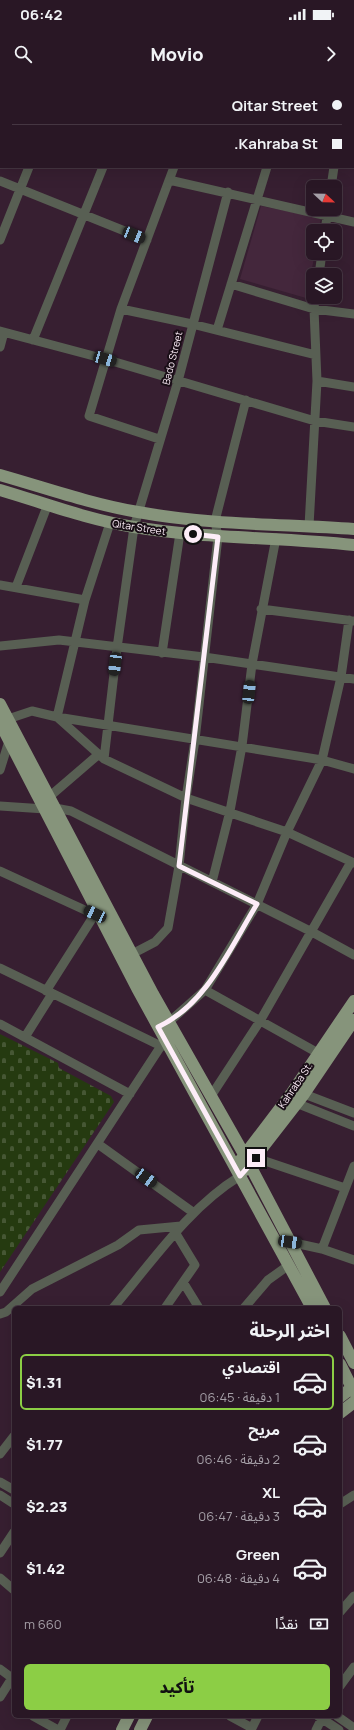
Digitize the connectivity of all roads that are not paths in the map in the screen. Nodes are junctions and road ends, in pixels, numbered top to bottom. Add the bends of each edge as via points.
1 (29, 168) edge
2 (103, 168) edge
3 (174, 168) edge
4 (267, 168) edge
5 (334, 168) edge
6 (169, 180) junction
7 (332, 180) edge
8 (0, 181) edge
9 (20, 189) junction
10 (228, 192) junction
11 (257, 199) junction
12 (306, 208) edge
13 (84, 214) junction
14 (338, 216) edge
15 (354, 222) edge
16 (0, 240) edge
17 (147, 240) junction
18 (231, 284) junction
19 (314, 304) edge
20 (121, 309) junction
21 (314, 309) junction
22 (354, 314) edge
23 (192, 324) junction
24 (218, 330) junction
25 (2, 331) edge
26 (33, 340) junction
27 (0, 347) edge
28 (316, 356) junction
29 (105, 359) junction
30 (178, 381) junction
31 (317, 381) junction
32 (354, 387) edge
33 (246, 400) junction
34 (315, 421) junction
35 (354, 427) edge
36 (159, 439) junction
37 (0, 475) edge
38 (25, 482) junction
39 (1, 492) edge
40 (21, 496) junction
41 (48, 504) junction
42 (138, 512) junction
43 (216, 521) junction
44 (110, 523) junction
45 (309, 526) junction
46 (134, 527) junction
47 (354, 529) edge
48 (180, 533) junction
49 (218, 537) junction
50 (276, 538) junction
51 (354, 545) edge
52 (0, 585) edge
53 (16, 586) junction
54 (85, 600) junction
55 (261, 609) junction
56 (351, 620) edge
57 (75, 643) junction
58 (0, 646) edge
59 (117, 648) junction
60 (162, 653) junction
61 (204, 657) junction
62 (252, 664) junction
63 (341, 677) junction
64 (354, 679) edge
65 (0, 704) edge
66 (57, 717) junction
67 (4, 721) edge
68 (107, 726) junction
69 (195, 740) junction
70 (9, 741) junction
71 (242, 746) junction
72 (101, 756) junction
73 (322, 760) junction
74 (354, 769) edge
75 (0, 770) edge
76 (49, 797) junction
77 (186, 798) junction
78 (0, 806) edge
79 (50, 809) junction
80 (230, 811) junction
81 (288, 832) junction
82 (353, 863) edge
83 (179, 866) junction
84 (0, 871) edge
85 (212, 882) junction
86 (257, 904) junction
87 (98, 916) junction
88 (312, 932) junction
89 (132, 954) junction
90 (354, 955) edge
91 (0, 968) edge
92 (205, 990) junction
93 (49, 992) junction
94 (354, 1001) edge
95 (354, 1020) edge
96 (260, 1021) junction
97 (0, 1024) edge
98 (164, 1025) junction
99 (25, 1037) junction
100 (170, 1045) junction
101 (318, 1053) junction
102 (130, 1094) junction
103 (211, 1096) junction
104 (295, 1097) junction
105 (354, 1113) edge
106 (354, 1126) edge
107 (98, 1144) junction
108 (250, 1160) junction
109 (354, 1166) edge
110 (237, 1172) junction
111 (345, 1188) junction
112 (194, 1213) junction
113 (178, 1229) junction
114 (290, 1242) junction
115 (322, 1249) junction
116 (354, 1260) edge
117 (289, 1265) junction
118 (183, 1282) junction
119 (0, 1292) edge
120 (13, 1306) edge
121 (115, 1306) edge
122 (166, 1306) edge
123 (198, 1306) edge
124 (246, 1306) edge
125 (309, 1306) edge
126 (324, 1306) edge
127 (12, 1307) edge
128 (0, 1314) edge
129 (342, 1340) edge
130 (354, 1363) edge
131 (342, 1368) edge
132 (353, 1388) edge
133 (342, 1396) edge
134 (354, 1402) edge
135 (342, 1411) edge
136 (12, 1439) edge
137 (0, 1454) edge
138 (0, 1482) edge
139 (12, 1489) edge
140 (0, 1495) edge
141 (354, 1495) edge
142 (12, 1503) edge
143 (342, 1503) edge
144 (12, 1535) edge
145 (0, 1553) edge
146 (0, 1578) edge
147 (12, 1588) edge
148 (354, 1596) edge
149 (342, 1610) edge
150 (354, 1667) edge
151 (0, 1669) edge
152 (12, 1675) edge
153 (12, 1678) edge
154 (342, 1683) edge
155 (0, 1697) edge
156 (37, 1718) edge
157 (66, 1718) edge
158 (128, 1718) edge
159 (146, 1718) edge
160 (233, 1718) edge
161 (257, 1718) edge
162 (321, 1718) edge
163 (322, 1718) edge
164 (340, 1718) edge
165 (354, 1728) edge
166 (252, 1729) edge
167 (59, 1730) edge
168 (122, 1730) edge
169 (140, 1730) edge
170 (316, 1730) edge
171 (339, 1730) edge

1 - 9 street
2 - 13 street
3 - 6 street
4 - 11 street
5 - 7 street
6 - 10 street
6 - 17 street
8 - 9 street
9 - 13 street
9 - 16 street
10 - 11 street
10 - 23 street, Bado Street
11 - 12 street
11 - 18 street
13 - 17 street
13 - 26 street
14 - 15 street
17 - 20 street
18 - 21 street
18 - 24 street
19 - 21 street
20 - 23 street
20 - 29 street
21 - 22 street
21 - 28 street
23 - 24 street
23 - 30 street, Bado Street
24 - 28 street
25 - 26 street
25 - 27 street
26 - 29 street
28 - 31 street
29 - 30 street
29 - 36 street via 89,416
30 - 33 street
30 - 36 street, Bado Street
31 - 32 street
31 - 34 street
33 - 34 street
33 - 43 street
34 - 35 street
34 - 45 street
36 - 42 street, Bado Street
37 - 38 main road, Qitar Street
38 - 40 main road
38 - 42 main road, Qitar Street
39 - 40 main road, Qitar Street
40 - 41 main road, Qitar Street
41 - 44 main road, Qitar Street
41 - 53 street
42 - 43 main road, Qitar Street
42 - 46 street, Bado Street
43 - 45 main road, Qitar Street
43 - 49 street
44 - 46 main road, Qitar Street
44 - 54 street
45 - 47 main road, Qitar Street
46 - 48 main road, Qitar Street
46 - 59 street, Bado Street
48 - 49 main road, Qitar Street
48 - 60 street
49 - 50 main road, Qitar Street
49 - 61 street
50 - 51 main road, Qitar Street
50 - 55 street
52 - 53 street
53 - 54 street
54 - 57 street
55 - 56 street
55 - 62 street
56 - 63 street
57 - 58 street via 59,640
57 - 59 street
57 - 66 street
59 - 60 street
59 - 68 street, Bado Street
60 - 61 street
61 - 62 street
61 - 69 street
62 - 63 street
62 - 71 street
63 - 64 street
63 - 73 street
65 - 67 main road
66 - 67 street via 32,711
66 - 68 street
66 - 72 street
67 - 70 main road
67 - 76 main road
68 - 69 street
68 - 72 street, Bado Street
69 - 71 street
69 - 77 street
70 - 75 street
70 - 79 main road
71 - 73 street
71 - 80 street
72 - 76 street
72 - 77 street
73 - 74 street
73 - 81 street
76 - 79 main road
77 - 80 street
77 - 83 street
78 - 79 street
79 - 83 street via 71,811
79 - 87 main road
79 - 89 main road
80 - 81 street
80 - 85 street
81 - 82 street
81 - 86 street
82 - 88 street
83 - 85 street
83 - 89 street via 168,928 155,942
84 - 87 street
85 - 86 street
86 - 88 street
86 - 92 street
87 - 93 street
87 - 98 main road
88 - 90 street
88 - 96 street
89 - 98 main road
91 - 93 street
92 - 96 street
92 - 98 street
93 - 99 street
93 - 100 street
94 - 101 main road, Kahraba St.
95 - 104 main road, Kahraba St.
96 - 101 street
96 - 103 street
97 - 99 street
98 - 100 main road
99 - 102 street
100 - 102 street
100 - 103 main road
100 - 110 main road
101 - 104 main road, Kahraba St.
102 - 107 street
103 - 108 main road
104 - 105 street
104 - 106 street
104 - 108 main road, Kahraba St.
107 - 112 street
107 - 119 street
108 - 110 main road, Kahraba St.
108 - 111 street
108 - 114 main road
109 - 111 street
110 - 112 street
110 - 117 main road
111 - 115 street
112 - 113 street
113 - 118 street via 195,1265
113 - 120 street via 139,1230 118,1244 32,1289
113 - 121 street
114 - 115 street
114 - 126 main road
115 - 116 street
117 - 124 street via 268,1280
117 - 125 main road
118 - 122 street
118 - 123 street
127 - 128 street
129 - 130 main road
131 - 132 main road
132 - 133 main road
134 - 135 main road
136 - 137 street
138 - 139 street
140 - 142 street
141 - 143 street
144 - 145 street
146 - 147 street
148 - 149 street
150 - 154 street
151 - 152 street
153 - 155 street
156 - 167 street
157 - 167 street
158 - 168 main road
159 - 169 main road
160 - 166 street
161 - 166 street
162 - 170 street
163 - 171 street
164 - 165 street

